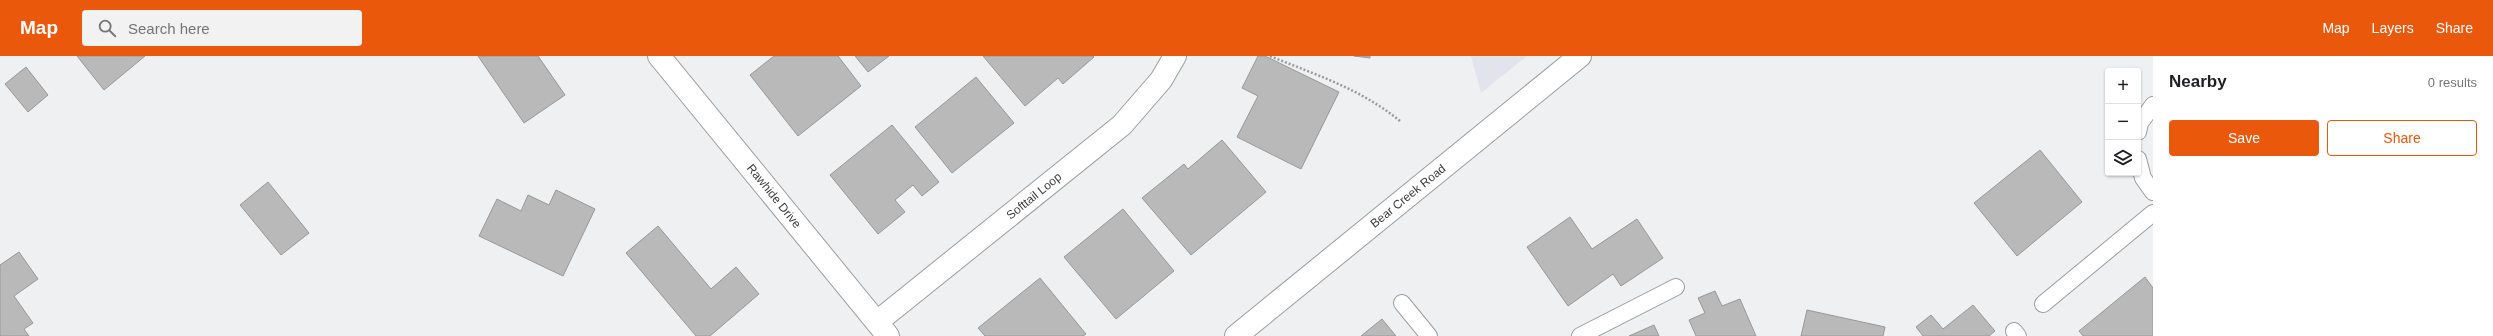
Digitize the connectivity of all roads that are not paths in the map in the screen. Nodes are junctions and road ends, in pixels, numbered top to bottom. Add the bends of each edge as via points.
1 (1176, 56) edge
2 (1580, 56) edge
3 (665, 58) edge
4 (2153, 105) edge
5 (2141, 122) edge
6 (2141, 170) edge
7 (2153, 192) edge
8 (2153, 213) edge
9 (1676, 287) dead end
10 (1402, 303) dead end
11 (2043, 304) dead end
12 (882, 329) edge
13 (1240, 335) edge
14 (1429, 336) edge
15 (1580, 336) edge

1 - 12 street, Softtail Loop via 1161,80 1122,125
2 - 13 street, Bear Creek Road
3 - 12 street, Rawhide Drive
4 - 5 lane
6 - 7 lane via 2143,178
8 - 11 lane
9 - 15 lane
10 - 14 lane

